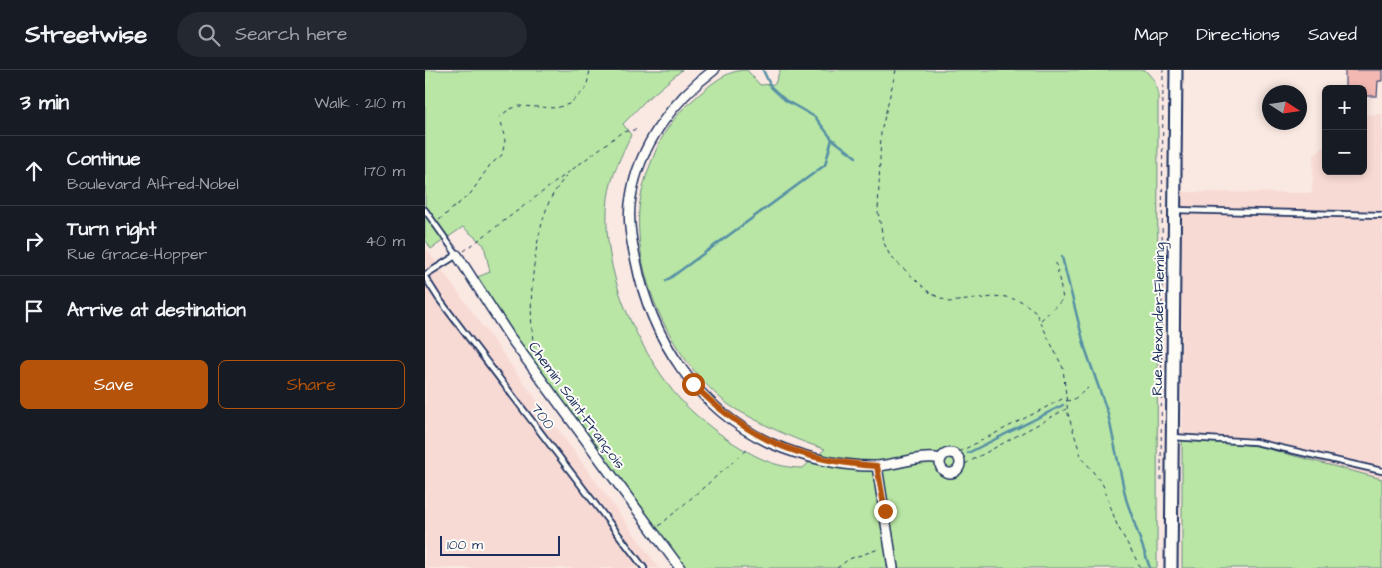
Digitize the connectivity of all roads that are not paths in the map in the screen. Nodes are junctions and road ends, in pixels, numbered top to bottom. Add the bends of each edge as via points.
1 (714, 70) edge
2 (1176, 70) edge
3 (425, 210) edge
4 (1174, 210) junction
5 (1382, 215) edge
6 (457, 255) junction
7 (425, 276) edge
8 (1172, 437) junction
9 (941, 459) dead end
10 (877, 466) junction
11 (1382, 471) edge
12 (644, 568) edge
13 (680, 568) edge
14 (893, 568) edge
15 (1171, 568) edge

1 - 10 street via 699,81 661,123 635,178 629,214 632,244 644,295 656,326 681,370 693,384 756,436 823,460
2 - 4 street, Rue Alexander-Fleming
3 - 6 lane
4 - 5 lane
4 - 8 street, Rue Alexander-Fleming
6 - 7 lane
6 - 13 street, Chemin Saint-François via 510,337
7 - 12 lane, 700 via 439,299
8 - 11 lane via 1255,442
8 - 15 street, Rue Alexander-Fleming
9 - 10 street
10 - 14 street

